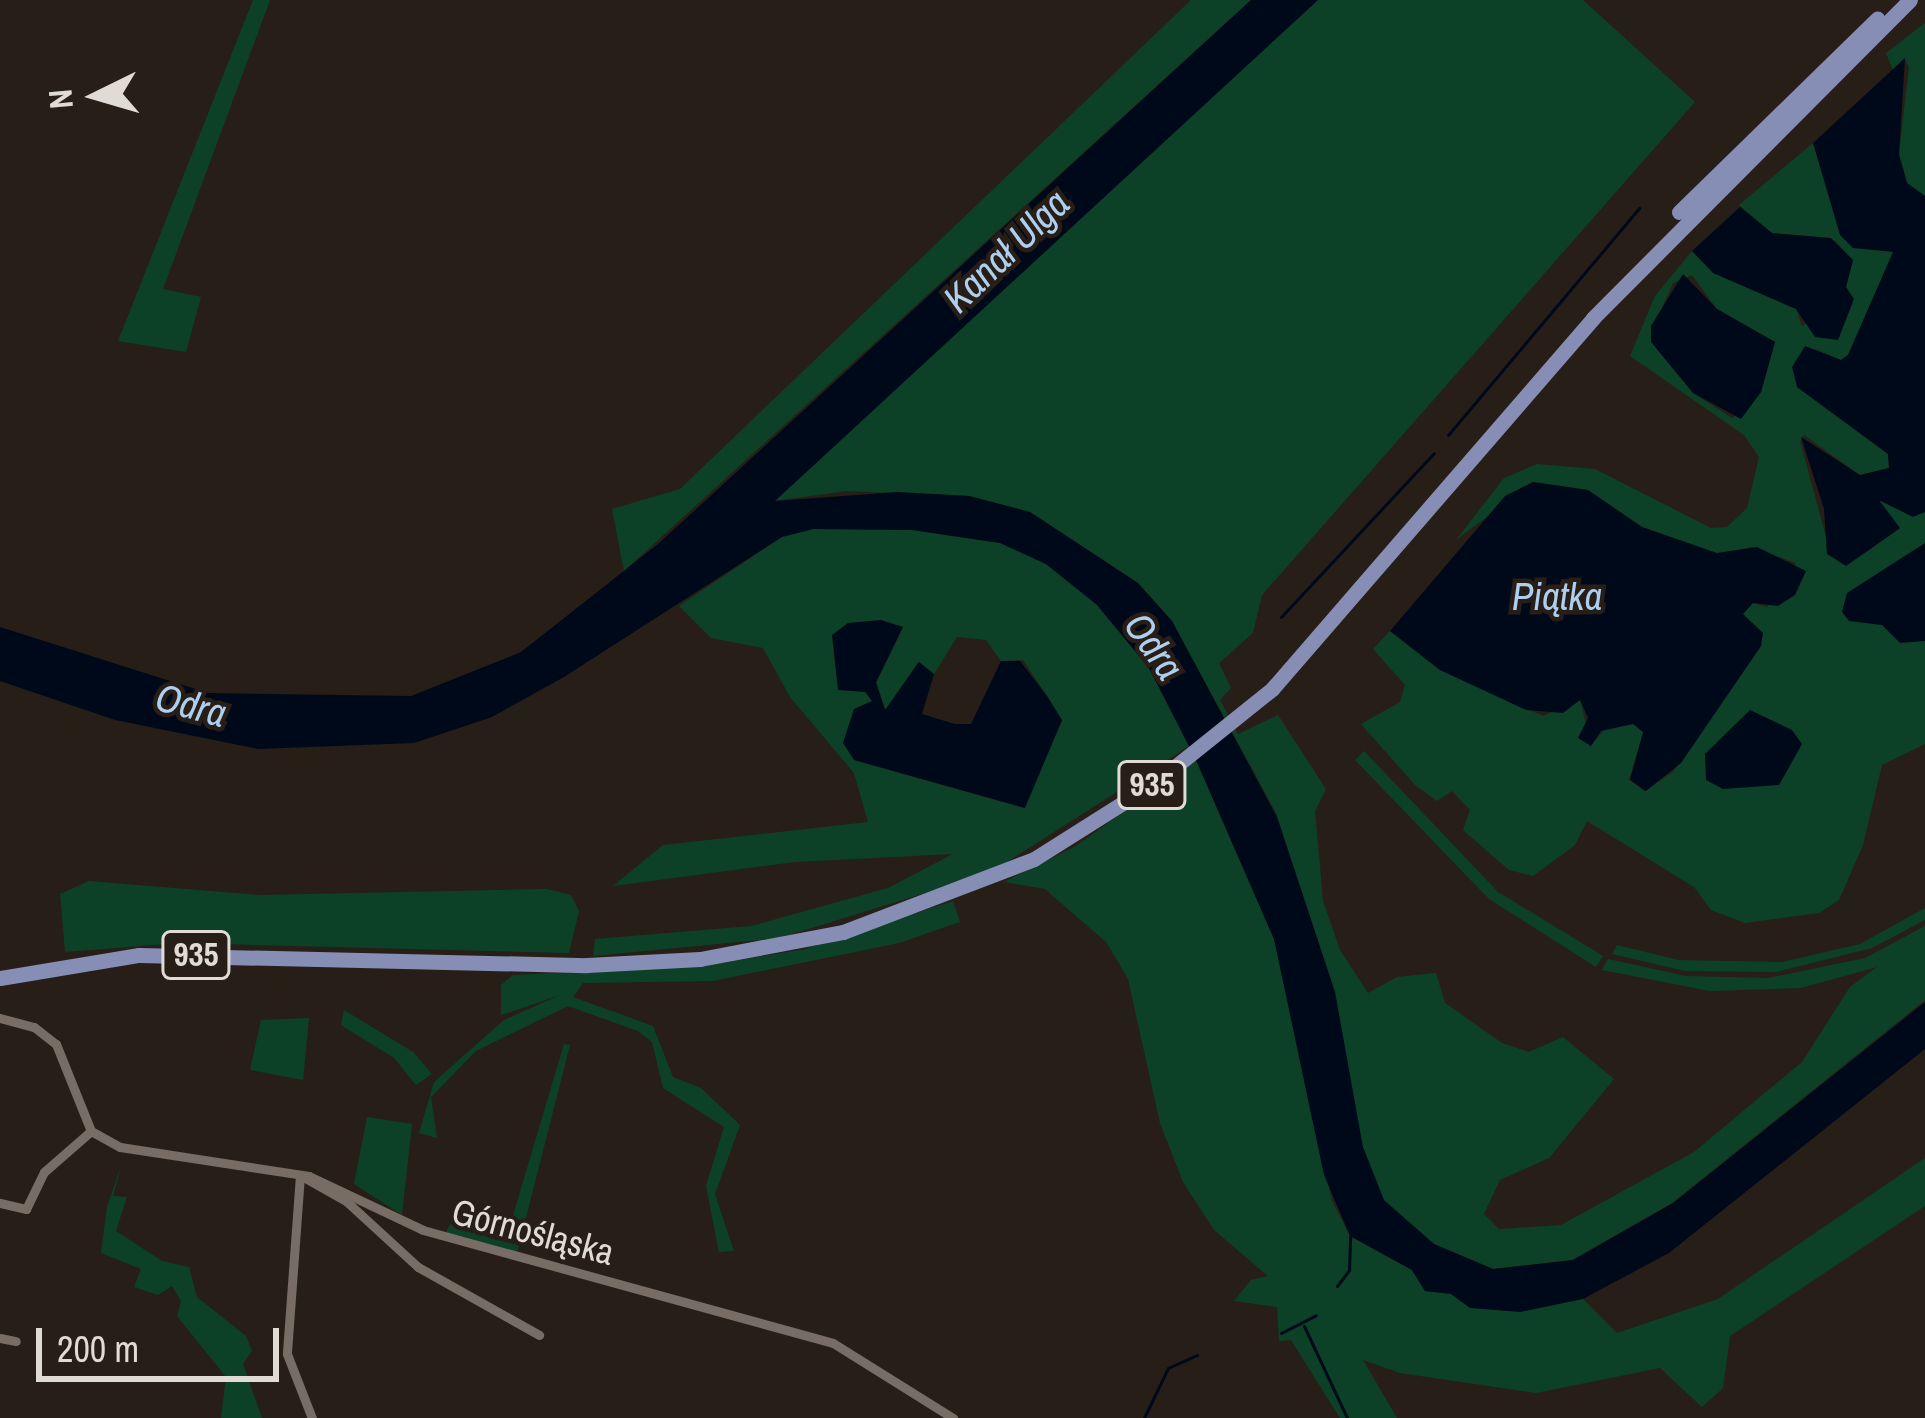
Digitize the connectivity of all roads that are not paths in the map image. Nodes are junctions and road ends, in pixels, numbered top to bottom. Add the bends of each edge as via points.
1 (1884, 0) edge
2 (1895, 0) edge
3 (1910, 0) edge
4 (1925, 0) edge
5 (1865, 38) junction
6 (0, 978) edge
7 (0, 1018) edge
8 (92, 1130) junction
9 (300, 1175) junction
10 (0, 1203) edge
11 (538, 1335) dead end
12 (0, 1338) edge
13 (16, 1341) dead end
14 (312, 1418) edge
15 (953, 1418) edge

1 - 5 main road
2 - 5 main road, 935
3 - 5 main road, 935
4 - 5 main road
5 - 6 main road, 935 via 1668,224 1322,636 1235,723 1034,859 953,895 798,944 587,965 139,955
7 - 8 street via 34,1027 56,1044
8 - 9 street via 132,1152
8 - 10 street via 44,1172 26,1209
9 - 11 street via 346,1201 418,1267
9 - 14 street via 287,1354
9 - 15 street, Górnośląska via 423,1230 863,1355
12 - 13 street

